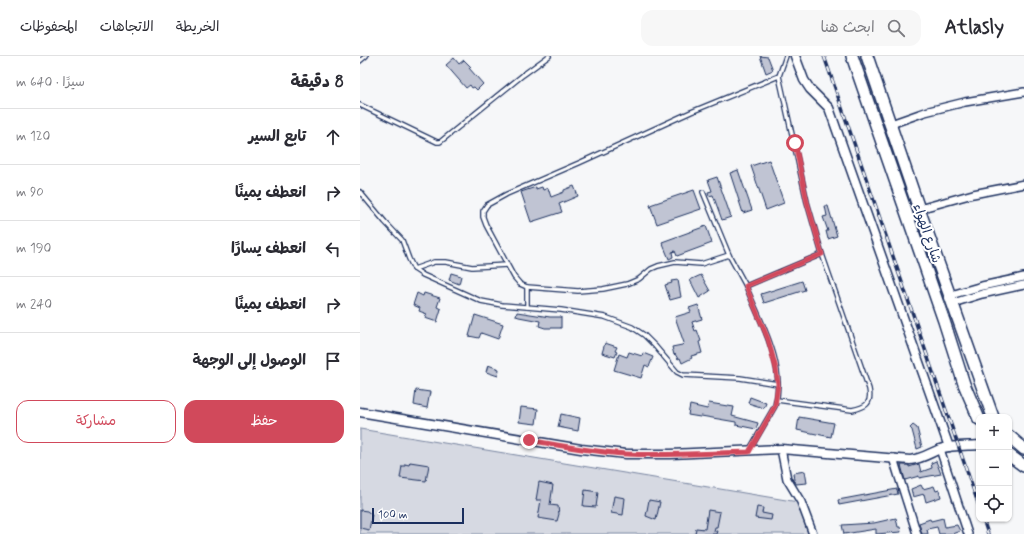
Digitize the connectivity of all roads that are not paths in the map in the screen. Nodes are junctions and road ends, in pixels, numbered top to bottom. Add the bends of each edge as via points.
1 (366, 56) edge
2 (549, 56) edge
3 (786, 56) edge
4 (795, 56) edge
5 (852, 56) edge
6 (867, 56) edge
7 (360, 61) edge
8 (779, 76) junction
9 (1024, 92) edge
10 (360, 105) edge
11 (891, 124) junction
12 (1024, 184) edge
13 (360, 192) edge
14 (703, 192) dead end
15 (919, 209) junction
16 (822, 254) junction
17 (729, 255) junction
18 (507, 265) junction
19 (414, 269) junction
20 (1024, 277) edge
21 (1024, 285) edge
22 (746, 286) junction
23 (527, 287) junction
24 (952, 299) junction
25 (527, 307) junction
26 (778, 384) junction
27 (777, 400) junction
28 (360, 412) edge
29 (977, 414) edge
30 (992, 414) edge
31 (1012, 439) edge
32 (976, 445) edge
33 (945, 448) junction
34 (781, 449) junction
35 (1024, 449) edge
36 (749, 452) junction
37 (1012, 457) edge
38 (893, 458) junction
39 (1024, 466) edge
40 (813, 534) edge
41 (917, 534) edge
42 (968, 534) edge

1 - 7 lane
2 - 10 lane via 440,142
3 - 8 lane
4 - 33 street via 804,80 829,108
5 - 29 main road, شارع الهواء via 964,384
6 - 11 main road, شارع الهواء
8 - 16 lane via 807,202
8 - 18 lane via 691,112 487,205 483,217
9 - 11 street via 965,102
11 - 15 main road, شارع الهواء
12 - 15 street via 973,194
13 - 19 lane via 402,240
14 - 17 lane
15 - 24 main road, شارع الهواء
16 - 22 lane
16 - 27 lane via 871,397 862,408 852,410
17 - 22 lane
17 - 23 lane via 701,264 675,262 658,266 633,282 603,289 578,291
18 - 19 lane via 472,267 434,262
18 - 23 lane via 520,284
19 - 25 lane via 423,276 481,301
20 - 24 street via 982,286
21 - 24 street
22 - 26 lane via 768,339
23 - 25 lane
24 - 30 main road, شارع الهواء
25 - 26 lane via 605,317 632,327 644,335 677,372 683,375 740,378
26 - 27 lane
27 - 36 lane
28 - 36 street via 581,449 626,454
31 - 35 main road
32 - 33 street
33 - 38 street via 917,459
33 - 42 street
34 - 36 street
34 - 38 street
34 - 40 street via 787,479 801,502
37 - 39 main road
38 - 41 street

